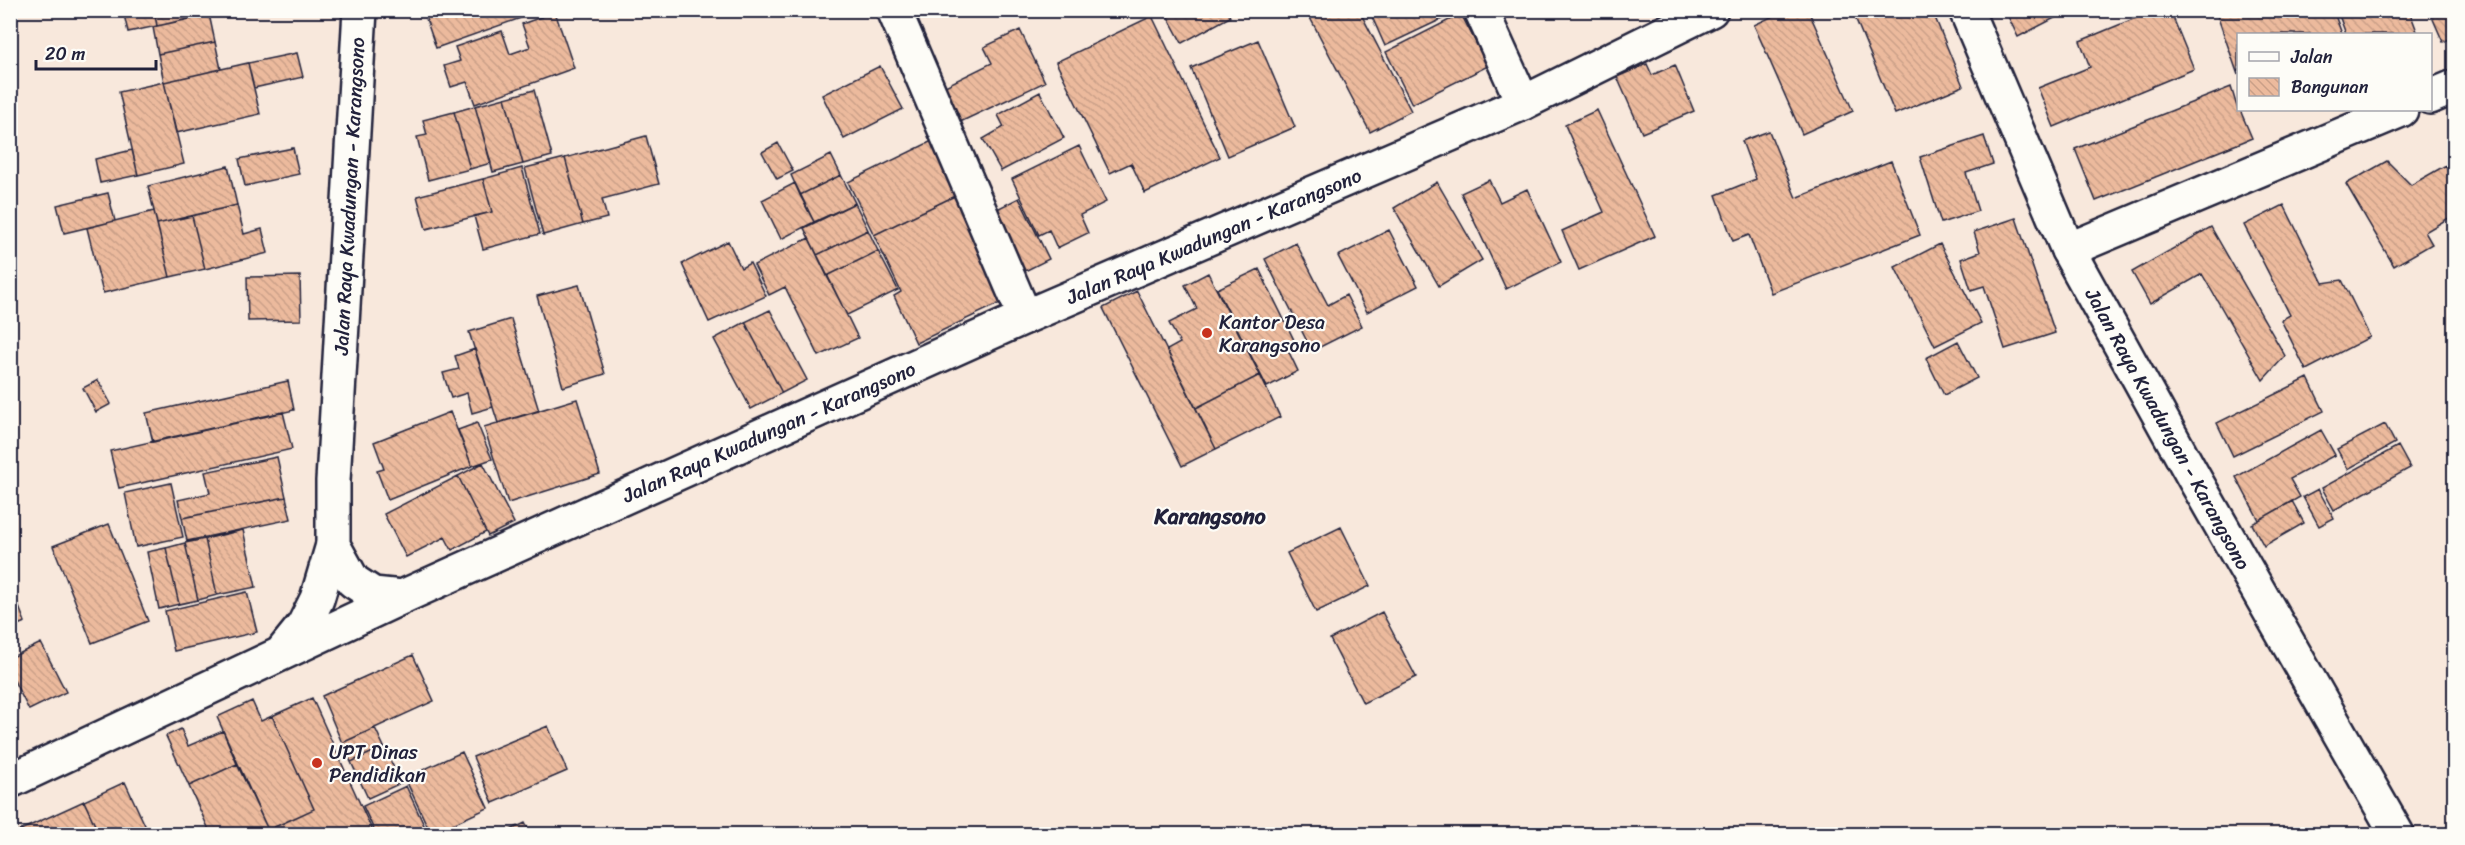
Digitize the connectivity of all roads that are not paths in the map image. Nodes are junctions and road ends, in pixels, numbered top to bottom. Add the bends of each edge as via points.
1 (360, 10) edge
2 (894, 10) edge
3 (1481, 10) edge
4 (1711, 10) edge
5 (1966, 10) edge
6 (2454, 87) edge
7 (2432, 96) edge
8 (1523, 103) junction
9 (2399, 111) edge
10 (2068, 250) junction
11 (1025, 317) junction
12 (333, 546) junction
13 (402, 597) junction
14 (281, 655) junction
15 (10, 781) edge
16 (2397, 834) edge

1 - 12 main road, Jalan Raya Kwadungan - Karangsono via 333,469
2 - 11 main road
3 - 8 main road
4 - 8 main road, Jalan Raya Kwadungan - Karangsono
5 - 10 main road, Jalan Raya Kwadungan - Karangsono
6 - 7 main road
8 - 11 main road, Jalan Raya Kwadungan - Karangsono
9 - 10 main road
10 - 16 main road, Jalan Raya Kwadungan - Karangsono
11 - 13 main road, Jalan Raya Kwadungan - Karangsono
12 - 13 main road, Jalan Raya Kwadungan - Karangsono via 353,581 373,594
12 - 14 main road via 317,599 304,625
13 - 14 main road
14 - 15 main road

